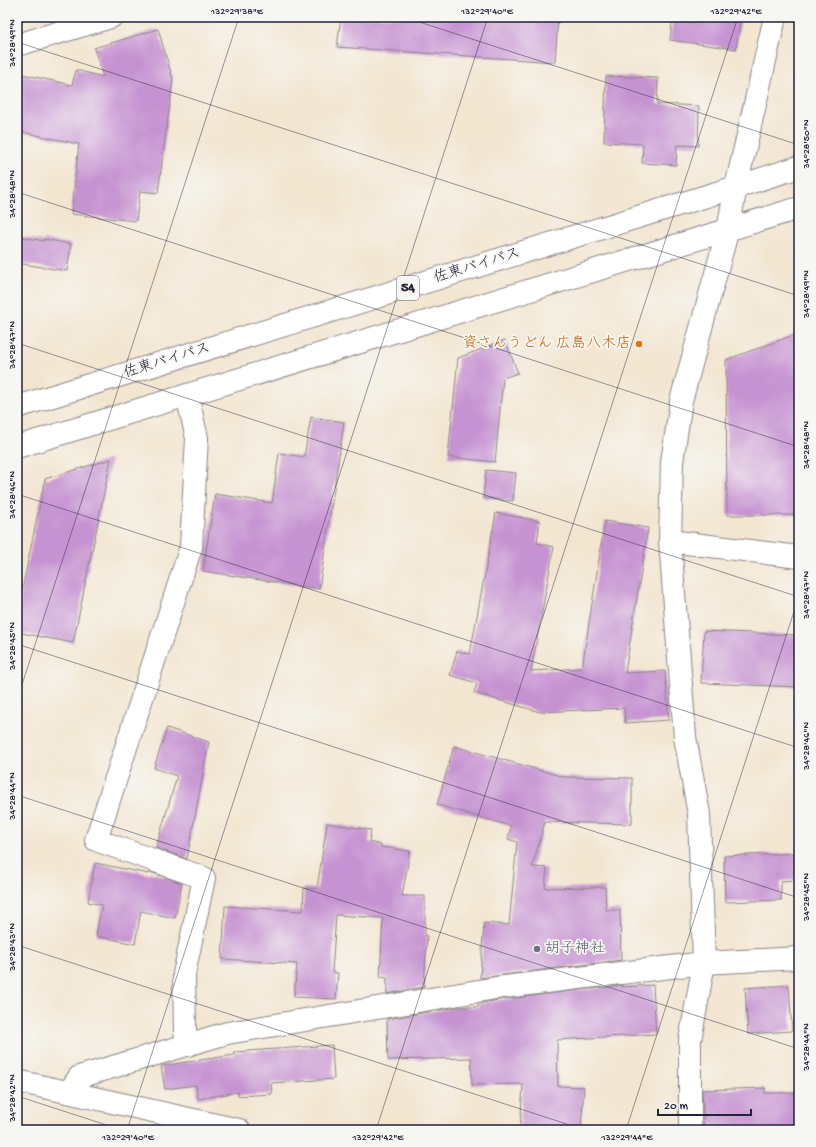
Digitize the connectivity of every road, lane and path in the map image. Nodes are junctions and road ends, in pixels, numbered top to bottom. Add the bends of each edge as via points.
1 (111, 17) edge
2 (775, 17) edge
3 (17, 45) edge
4 (799, 167) edge
5 (736, 188) junction
6 (799, 208) edge
7 (728, 229) junction
8 (187, 395) junction
9 (17, 407) edge
10 (17, 447) edge
11 (670, 541) junction
12 (799, 557) edge
13 (799, 958) edge
14 (704, 963) junction
15 (188, 1045) junction
16 (17, 1081) edge
17 (69, 1092) junction
18 (239, 1130) edge
19 (690, 1130) edge

1 - 3 main road
2 - 5 main road
4 - 5 main road, 佐東バイパス / 54
5 - 7 main road
5 - 9 main road, 佐東バイパス / 54
6 - 7 main road
7 - 8 main road
7 - 11 main road via 681,401 672,462
8 - 10 main road
8 - 15 main road via 197,438 191,547 96,840 204,878 184,974 185,1032
11 - 12 main road
11 - 14 main road via 685,737 699,814
13 - 14 main road
14 - 15 main road via 488,989 227,1033
14 - 19 main road via 690,1040
15 - 17 main road via 79,1077
16 - 17 main road
17 - 18 main road

